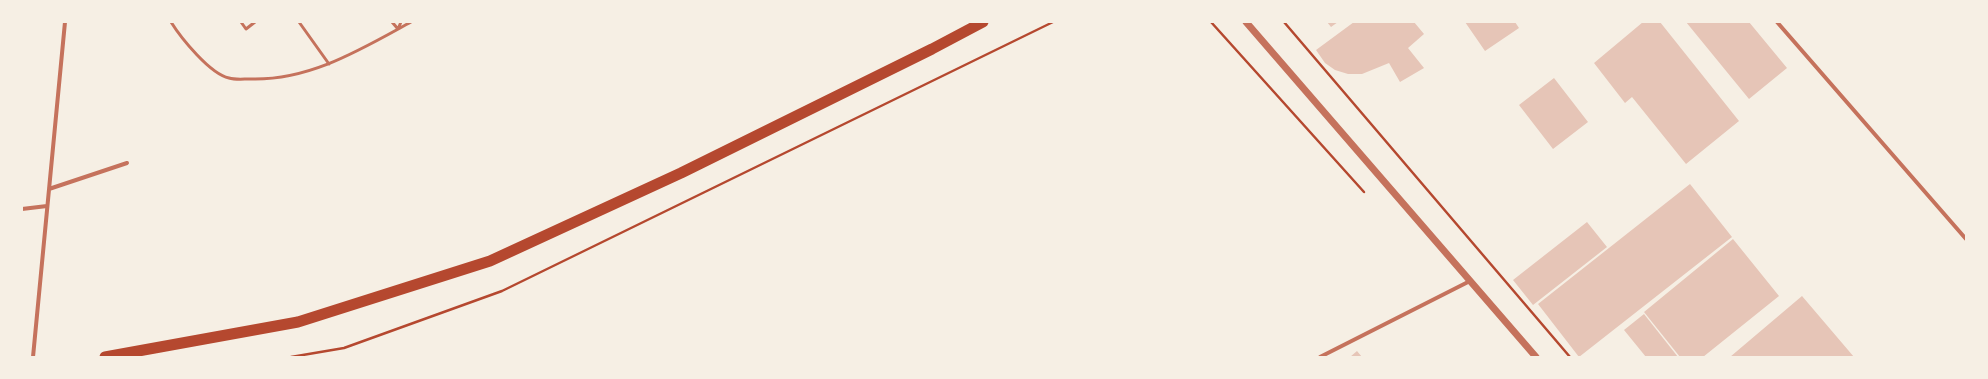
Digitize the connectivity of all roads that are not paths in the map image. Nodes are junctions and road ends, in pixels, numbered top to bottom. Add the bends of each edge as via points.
1 (65, 22) edge
2 (241, 22) edge
3 (255, 22) edge
4 (299, 22) edge
5 (392, 22) edge
6 (401, 22) edge
7 (411, 22) edge
8 (983, 22) edge
9 (1246, 22) edge
10 (1777, 22) edge
11 (173, 23) edge
12 (398, 29) junction
13 (329, 64) junction
14 (127, 163) dead end
15 (49, 189) junction
16 (47, 206) junction
17 (22, 209) edge
18 (1966, 239) edge
19 (1470, 282) junction
20 (33, 357) edge
21 (105, 357) edge
22 (1320, 357) edge
23 (1536, 357) edge

1 - 15 street
2 - 3 lane via 246,29
4 - 13 lane
5 - 12 lane
6 - 12 lane
7 - 12 lane
8 - 21 highway via 680,172 490,261 298,322
9 - 19 street
10 - 18 street
11 - 13 lane via 200,60 228,78 265,80 300,74
12 - 13 lane
14 - 15 street
15 - 16 street
16 - 17 street
16 - 20 street
19 - 22 street
19 - 23 street

